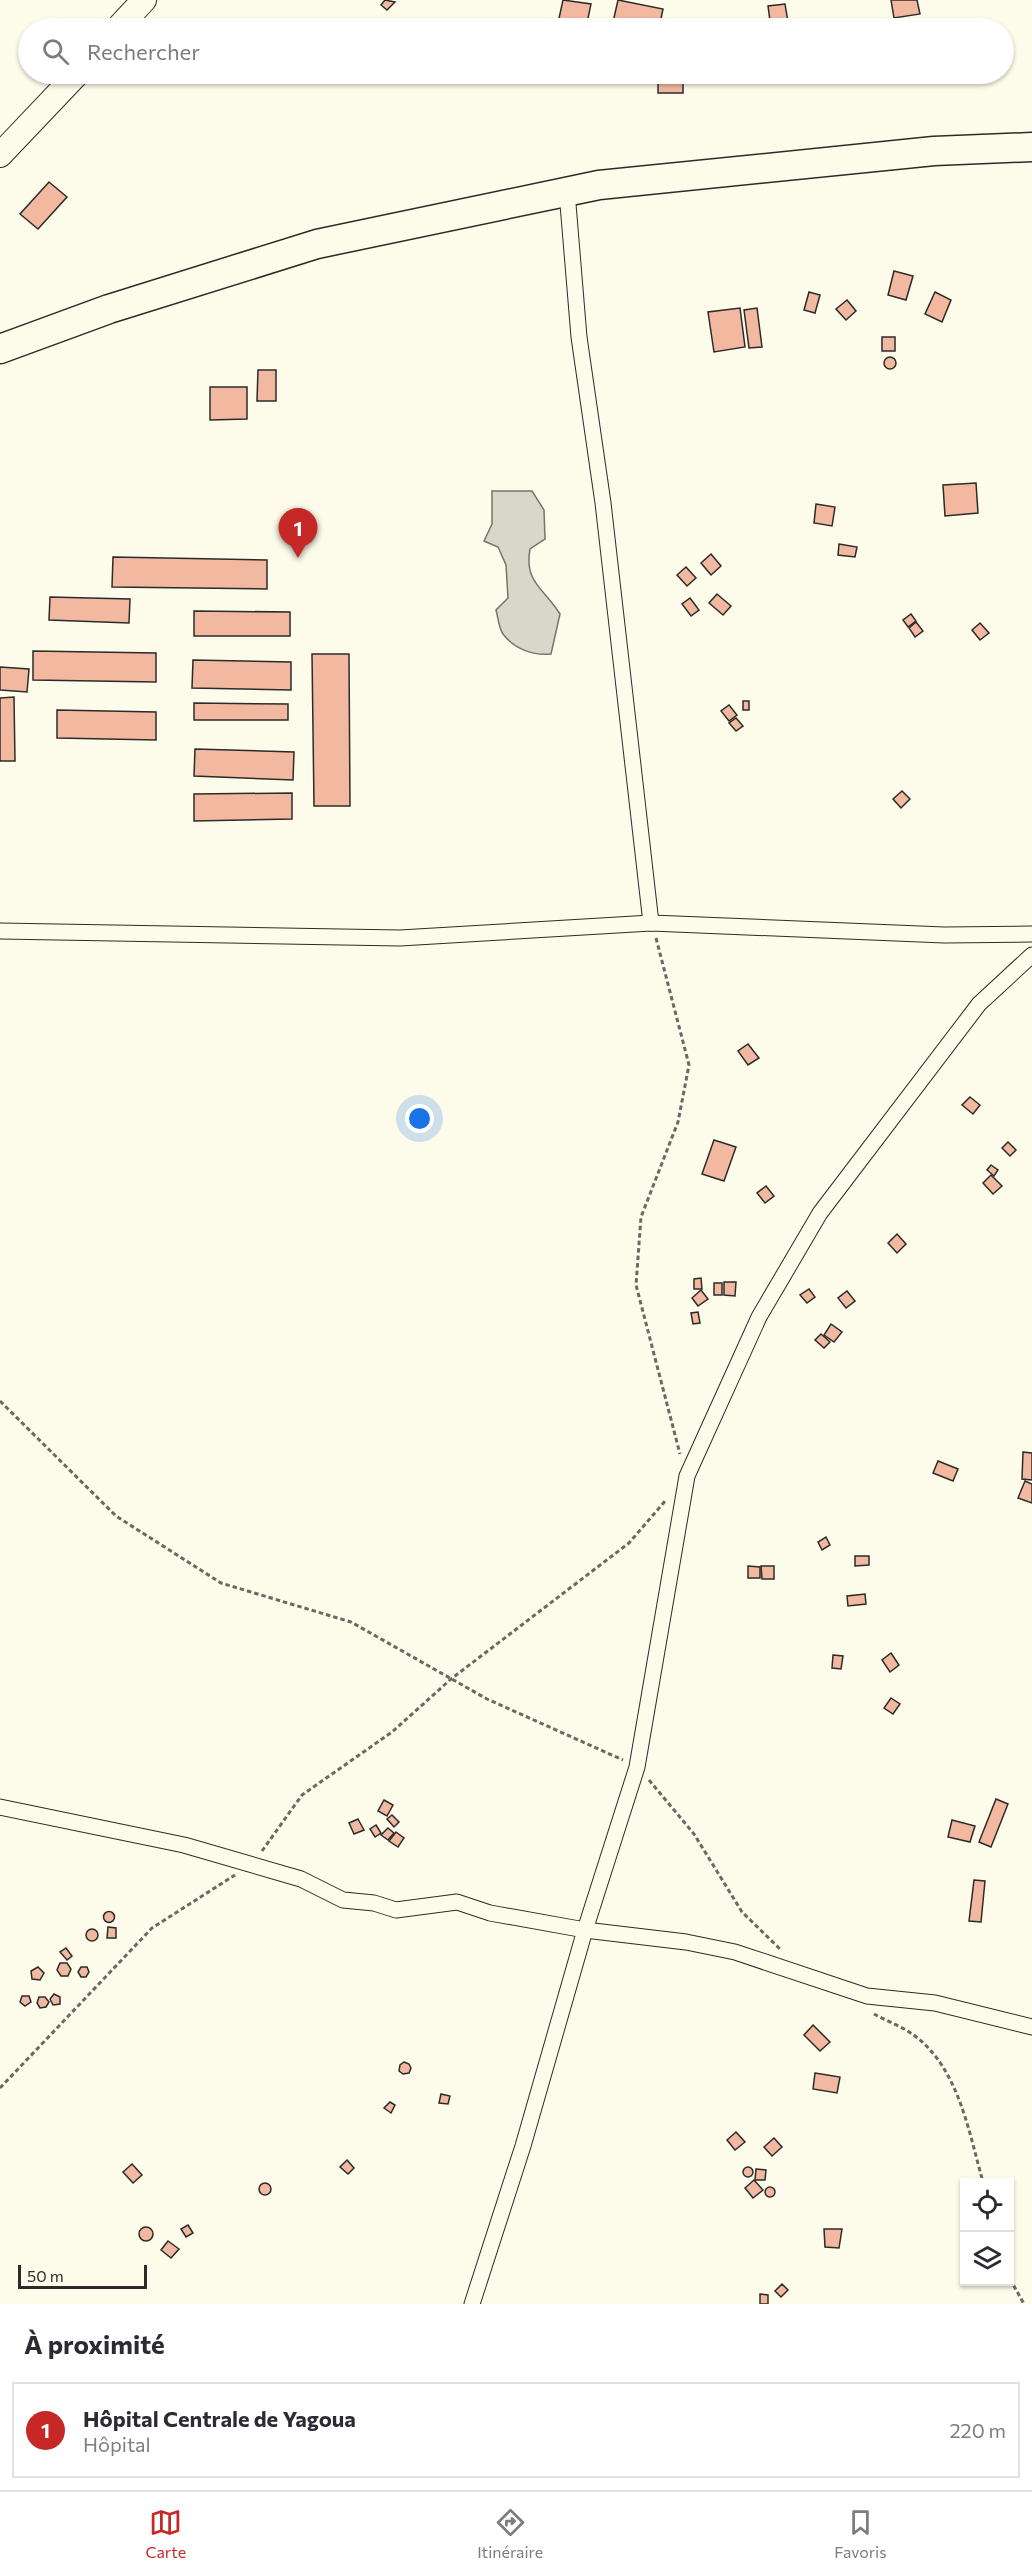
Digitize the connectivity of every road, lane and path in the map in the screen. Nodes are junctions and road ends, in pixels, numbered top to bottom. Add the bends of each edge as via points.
1 (144, 0) edge
2 (127, 18) edge
3 (67, 84) edge
4 (1032, 147) edge
5 (0, 155) edge
6 (567, 192) junction
7 (0, 349) edge
8 (651, 923) junction
9 (0, 931) edge
10 (1032, 934) edge
11 (1032, 956) edge
12 (0, 1401) edge
13 (687, 1476) junction
14 (452, 1679) junction
15 (637, 1767) junction
16 (0, 1807) edge
17 (253, 1864) junction
18 (585, 1930) junction
19 (811, 1979) junction
20 (864, 2008) dead end
21 (1032, 2027) edge
22 (0, 2088) edge
23 (982, 2178) edge
24 (1014, 2286) edge
25 (472, 2304) edge
26 (1024, 2304) edge

1 - 2 main road
3 - 5 main road
4 - 6 highway via 922,152 599,185
6 - 7 highway via 317,244 109,309
6 - 8 street via 579,337 603,503
8 - 9 street via 400,938
8 - 10 street
8 - 13 path via 689,1065 678,1122 641,1217 636,1285
11 - 13 street via 979,1005 820,1213 759,1317
12 - 14 path via 116,1516 221,1583 351,1622
13 - 14 path via 629,1543
13 - 15 street
14 - 15 path via 487,1699
14 - 17 path via 392,1732 302,1796
15 - 18 street
15 - 19 path via 694,1834 742,1912
16 - 17 street via 184,1845
17 - 18 street via 343,1900 396,1910 458,1902 490,1913
17 - 22 path via 152,1928
18 - 19 street via 735,1952
18 - 25 street via 523,2146
19 - 21 street via 867,1996 935,2002
20 - 23 path via 916,2037 950,2076
24 - 26 path

